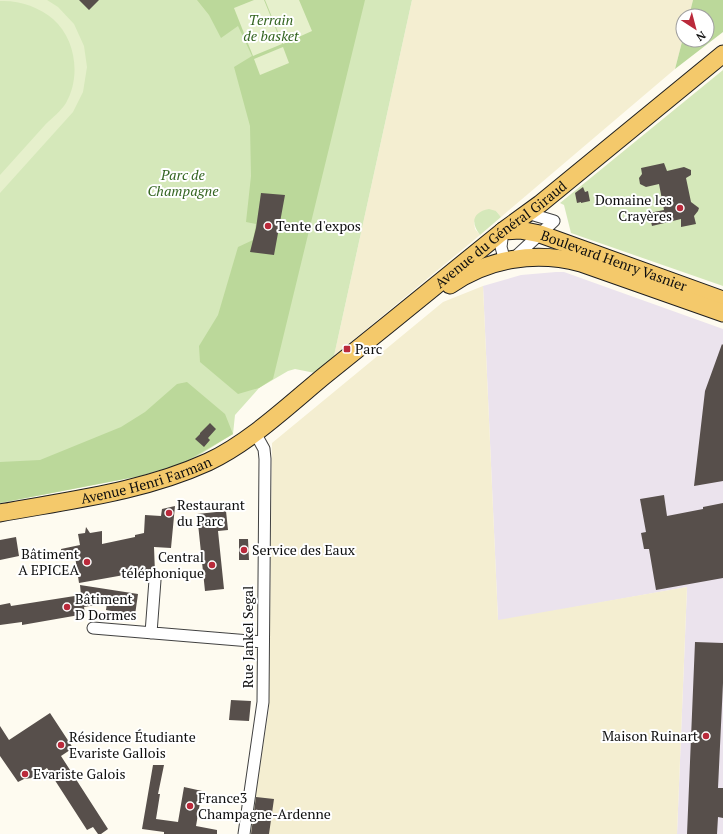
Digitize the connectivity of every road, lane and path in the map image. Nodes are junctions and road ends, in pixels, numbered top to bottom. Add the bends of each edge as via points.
1 (723, 54) edge
2 (527, 213) junction
3 (502, 231) junction
4 (540, 234) junction
5 (509, 260) junction
6 (723, 300) edge
7 (723, 313) edge
8 (278, 414) joint
9 (259, 440) junction
10 (243, 451) joint
11 (0, 513) edge
12 (0, 524) edge
13 (155, 580) dead end
14 (93, 628) dead end
15 (151, 633) junction
16 (264, 642) junction
17 (244, 834) edge

1 - 2 main road, Avenue du Général Giraud
2 - 3 main road, Avenue du Général Giraud
2 - 4 street via 554,221
3 - 4 main road, Boulevard Henry Vasnier via 520,230
3 - 5 street via 500,247
3 - 8 main road, Avenue du Général Giraud
4 - 5 street
4 - 6 main road, Boulevard Henry Vasnier
5 - 7 main road, Boulevard Henry Vasnier via 530,257 563,258
5 - 9 main road, Avenue du Général Giraud via 473,272 443,290
8 - 11 main road, Avenue Henri Farman via 239,444 186,471 109,493
9 - 10 main road, Avenue du Général Giraud
9 - 16 street, Rue Jankel Segal via 265,459
10 - 12 main road, Avenue Henri Farman via 190,480 153,493
13 - 15 street
14 - 15 street
15 - 16 street
16 - 17 street, Rue Jankel Segal via 263,713

